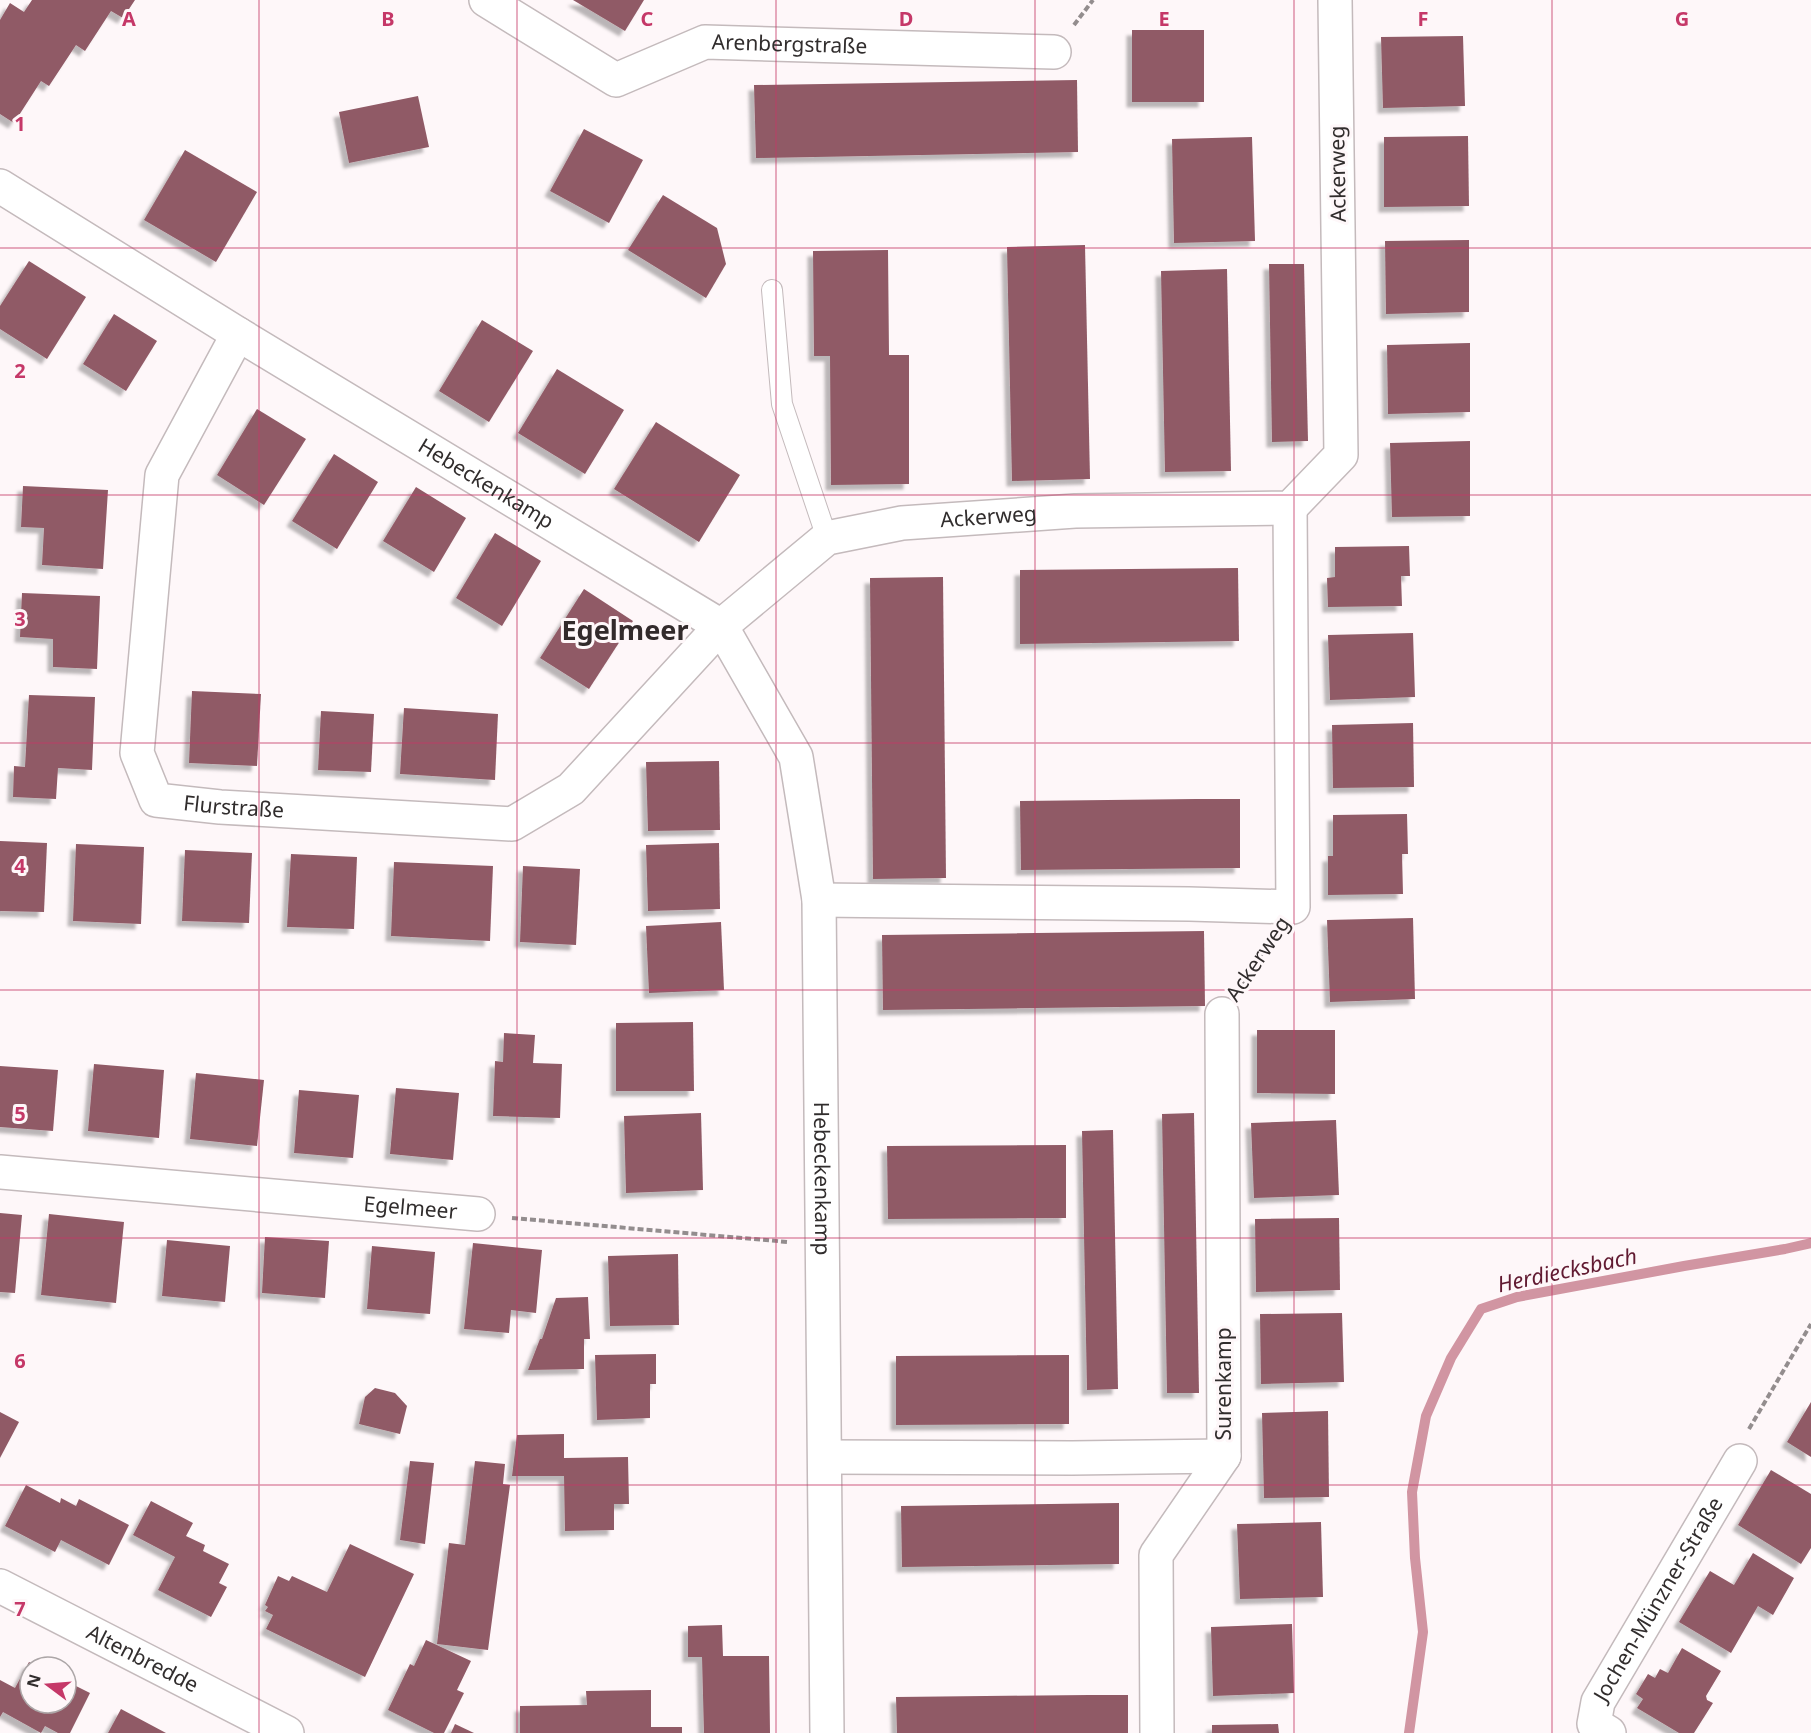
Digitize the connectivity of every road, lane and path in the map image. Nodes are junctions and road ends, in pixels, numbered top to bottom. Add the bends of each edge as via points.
1 (486, 0) edge
2 (1335, 0) edge
3 (1054, 52) dead end
4 (0, 186) edge
5 (772, 290) dead end
6 (238, 334) junction
7 (1290, 508) junction
8 (827, 538) junction
9 (721, 626) junction
10 (819, 900) junction
11 (1293, 907) junction
12 (1222, 1014) joint
13 (0, 1172) edge
14 (478, 1214) joint
15 (821, 1245) junction
16 (1811, 1324) edge
17 (1224, 1456) junction
18 (826, 1457) junction
19 (1740, 1461) joint
20 (0, 1586) edge
21 (287, 1733) edge
22 (827, 1733) edge
23 (1157, 1733) edge
24 (1609, 1733) edge

1 - 3 street, Arenbergstraße via 616,80 705,42
2 - 7 street, Ackerweg via 1341,455
4 - 6 street, Hebeckenkamp
5 - 8 lane via 783,404
6 - 9 street, Hebeckenkamp
6 - 9 street, Flurstraße via 162,475 137,753 156,800 512,824 571,789
7 - 8 street, Ackerweg via 1075,511 902,522
7 - 11 street, Ackerweg
8 - 9 street, Ackerweg
9 - 10 street, Hebeckenkamp via 796,758
10 - 11 street
10 - 15 street, Hebeckenkamp
11 - 12 path, Ackerweg
12 - 17 street, Surenkamp
13 - 14 street, Egelmeer
14 - 15 path, Egelmeer
15 - 18 street, Hebeckenkamp
16 - 19 path via 1750,1427
17 - 18 street
17 - 23 street, Surenkamp via 1156,1555
18 - 22 street, Hebeckenkamp
19 - 24 street, Jochen-Münzner-Straße via 1598,1702 1594,1724
20 - 21 street, Altenbredde

